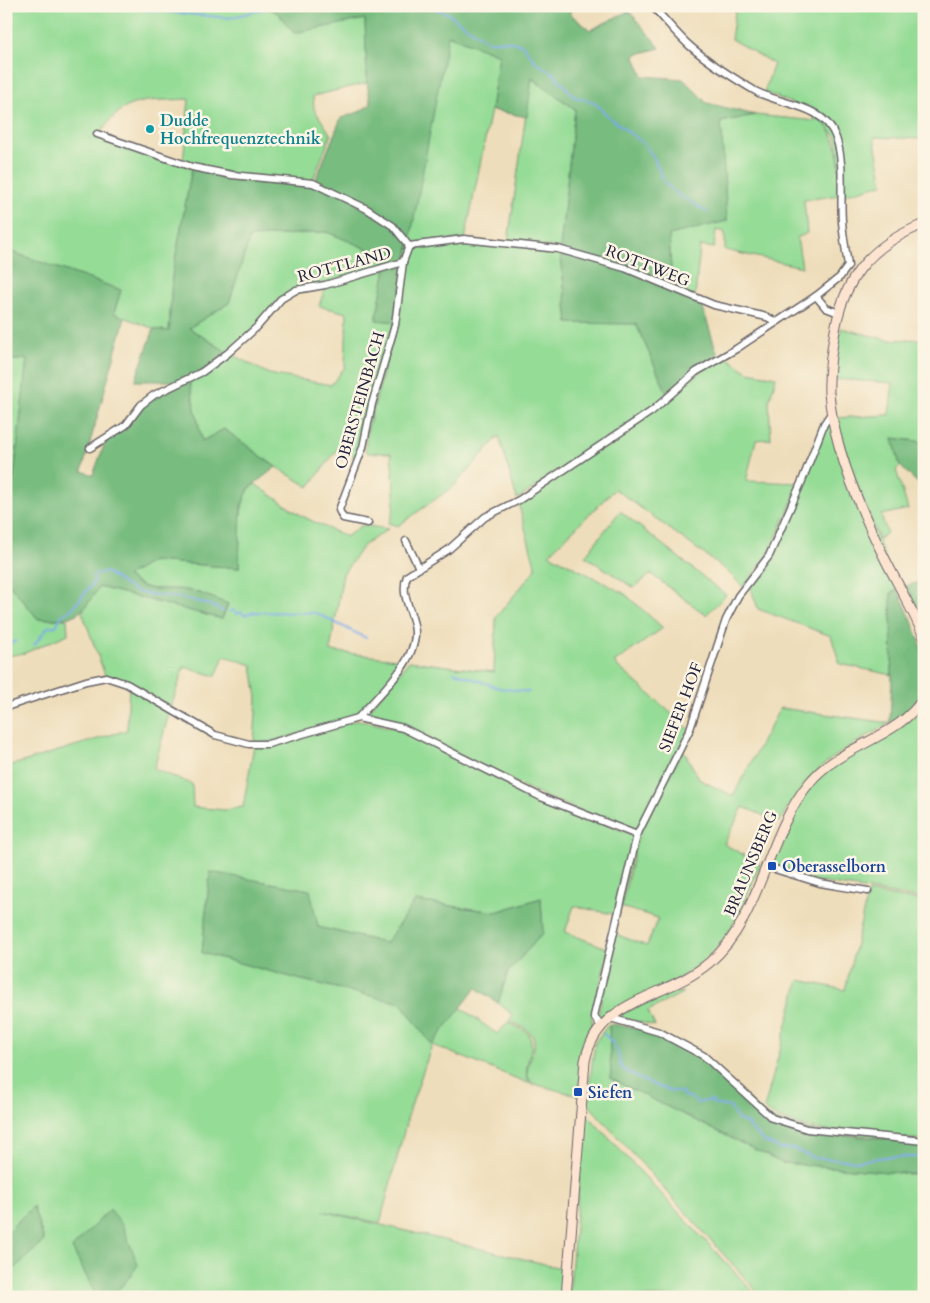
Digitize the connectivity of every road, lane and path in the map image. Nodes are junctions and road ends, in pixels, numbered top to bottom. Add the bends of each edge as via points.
1 (652, 6) edge
2 (97, 134) dead end
3 (924, 224) edge
4 (508, 243) joint
5 (409, 246) junction
6 (403, 262) junction
7 (855, 276) junction
8 (840, 277) junction
9 (816, 296) junction
10 (839, 313) junction
11 (776, 322) junction
12 (832, 412) junction
13 (90, 448) dead end
14 (368, 523) dead end
15 (406, 541) dead end
16 (420, 568) junction
17 (924, 637) edge
18 (924, 697) edge
19 (6, 706) edge
20 (358, 718) junction
21 (637, 835) junction
22 (765, 866) junction
23 (868, 891) dead end
24 (612, 1015) junction
25 (600, 1025) junction
26 (924, 1141) edge
27 (566, 1297) edge

1 - 8 street via 691,47 718,67 762,94 798,105 830,126 836,139 848,266
2 - 5 street, ROTTLAND via 192,167 232,175 313,183 367,209 393,226
3 - 7 main road via 885,244
4 - 5 street, ROTTLAND via 464,239
4 - 11 street, ROTTWEG via 558,248 625,268 704,302 768,317
5 - 6 street, ROTTLAND
6 - 13 street, ROTTLAND via 296,290 281,299 257,328 229,352 202,372 154,395 141,405 126,425
6 - 14 street, OBERSTEINBACH via 395,325 363,447 339,510 343,518
7 - 8 street
7 - 10 main road
8 - 9 street
9 - 10 street via 826,308
9 - 11 street
10 - 12 main road via 830,371
11 - 16 street via 696,372 652,411 520,500 485,516 448,550
12 - 17 main road via 846,464 868,520
12 - 21 street, SIEFER HOF via 824,424 769,556 738,596 726,620 690,729
15 - 16 street
16 - 20 street via 407,576 403,586 415,632 410,656
18 - 22 main road, BRAUNSBERG via 915,710 895,726 837,757 811,780 785,819
19 - 20 street via 106,677 127,684 215,735 249,744 268,744
20 - 21 street via 403,728 541,797
21 - 25 street, SIEFER HOF via 594,1016
22 - 23 street via 820,883
22 - 24 main road, BRAUNSBERG via 738,929 716,957 684,980
24 - 25 main road, BRAUNSBERG
24 - 26 street via 614,1019 659,1032 704,1056 772,1118 807,1129
25 - 27 main road, BRAUNSBERG via 585,1061

